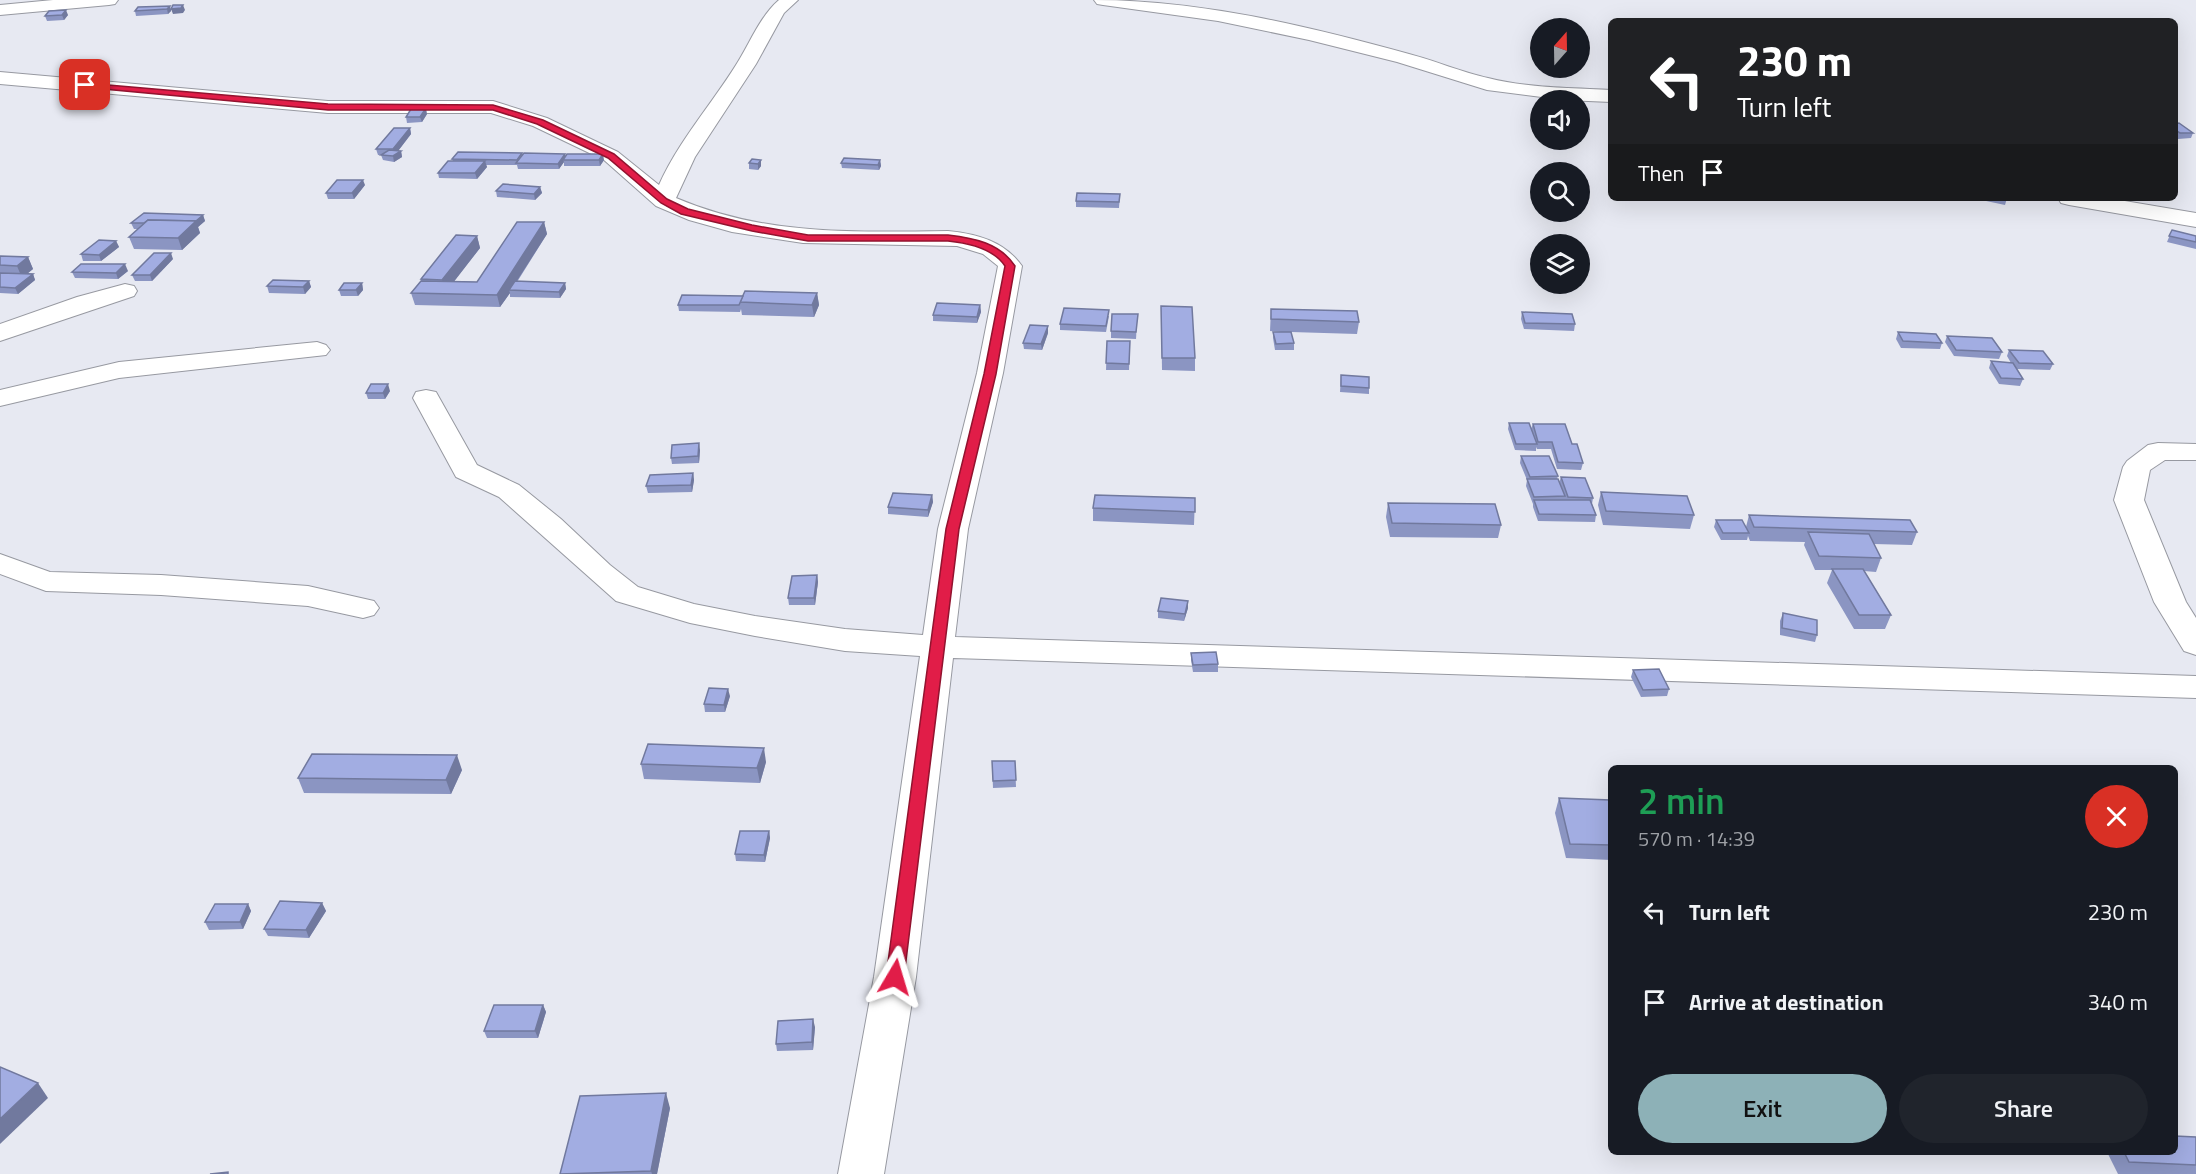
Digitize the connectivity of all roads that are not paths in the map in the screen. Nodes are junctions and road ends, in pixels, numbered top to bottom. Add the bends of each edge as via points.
1 (109, 0) edge
2 (789, 0) edge
3 (1103, 0) edge
4 (0, 10) edge
5 (0, 78) edge
6 (1608, 96) edge
7 (664, 201) junction
8 (2086, 201) edge
9 (2196, 220) edge
10 (125, 291) dead end
11 (0, 333) edge
12 (317, 350) dead end
13 (0, 387) edge
14 (38, 391) junction
15 (0, 398) edge
16 (426, 398) dead end
17 (2196, 452) edge
18 (0, 563) edge
19 (363, 608) dead end
20 (2196, 644) edge
21 (938, 647) junction
22 (2196, 687) edge
23 (861, 1174) edge

1 - 4 street
2 - 7 street via 777,10 686,153 670,179
3 - 6 street via 1309,34 1487,84
5 - 7 street via 328,107 493,107 540,122 611,156
7 - 21 street via 685,212 808,238 969,240 1003,255 1010,266 990,374 953,529
8 - 9 street
10 - 11 street
12 - 14 street via 119,370
13 - 14 street
14 - 15 street
16 - 21 street via 466,471 509,490 627,594 690,613 755,626 845,640
17 - 20 street via 2158,451 2137,467 2129,500 2170,602
18 - 19 street via 46,581 308,596
21 - 22 street
21 - 23 street via 895,977

